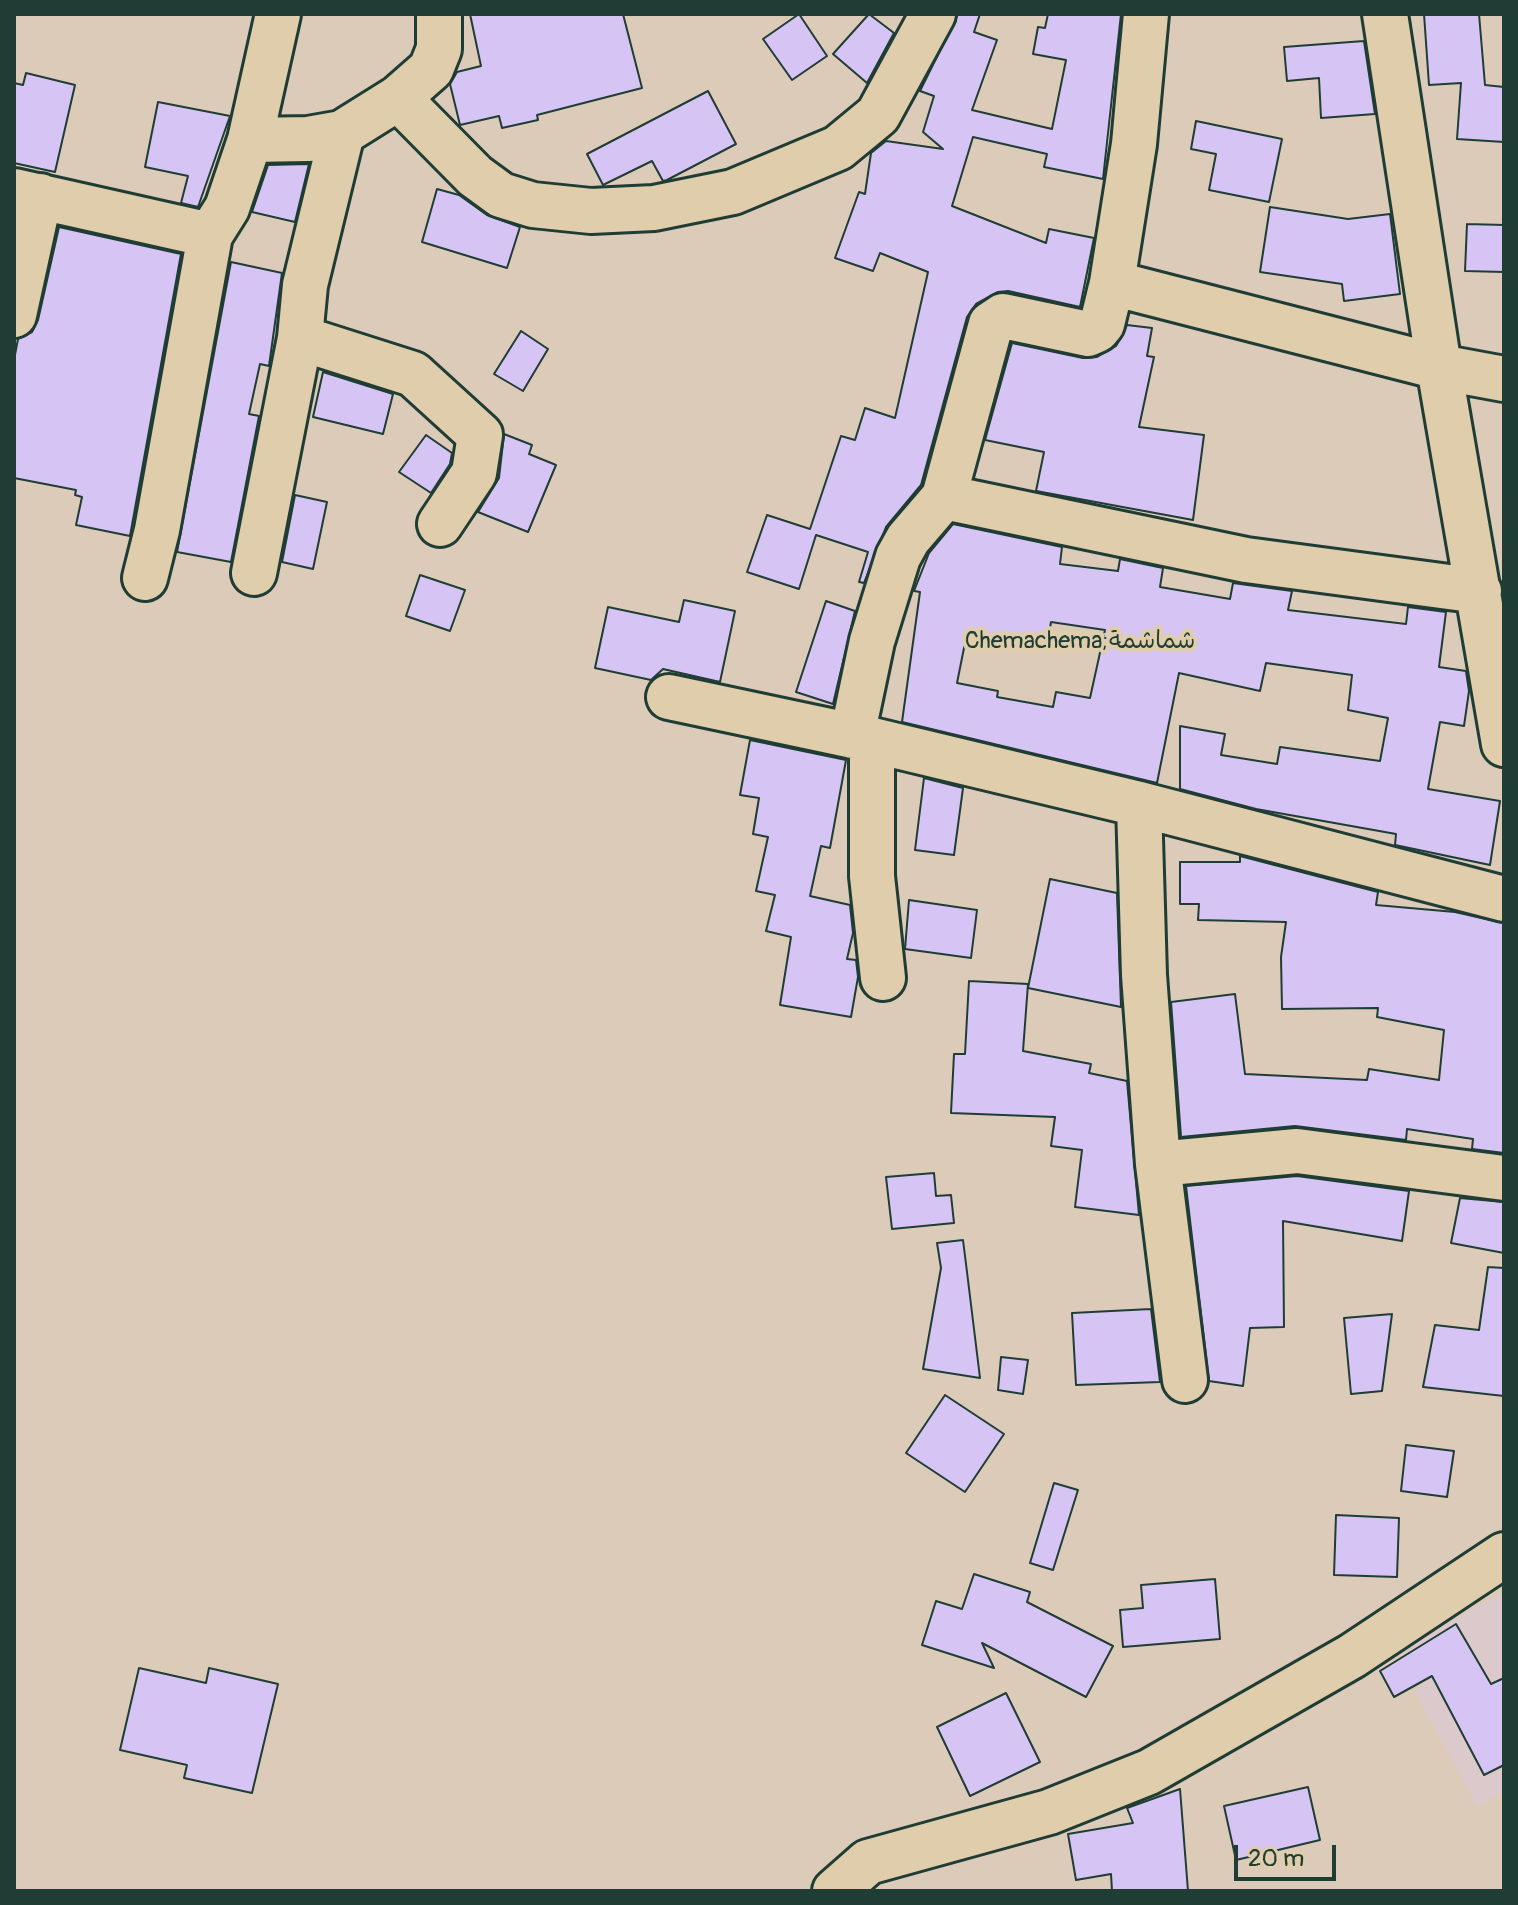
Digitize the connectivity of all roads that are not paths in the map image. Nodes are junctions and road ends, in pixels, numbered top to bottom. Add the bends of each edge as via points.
1 (278, 14) edge
2 (439, 14) edge
3 (933, 14) edge
4 (1146, 14) edge
5 (1385, 14) edge
6 (398, 98) junction
7 (342, 133) junction
8 (250, 140) junction
9 (27, 194) edge
10 (210, 235) junction
11 (1112, 283) junction
12 (14, 315) edge
13 (300, 338) junction
14 (1439, 367) junction
15 (1504, 379) edge
16 (944, 497) junction
17 (440, 524) dead end
18 (254, 573) dead end
19 (145, 578) dead end
20 (1488, 607) edge
21 (669, 697) dead end
22 (862, 738) junction
23 (1504, 744) edge
24 (1139, 804) junction
25 (1504, 899) edge
26 (883, 978) dead end
27 (1158, 1164) junction
28 (1504, 1178) edge
29 (1185, 1380) dead end
30 (1504, 1555) edge
31 (835, 1891) edge

1 - 8 street
2 - 6 street via 439,49 431,69
3 - 6 street via 878,115 838,148 733,192 654,208 591,211 533,205 501,195
4 - 11 street via 1134,144
5 - 14 street
6 - 7 street
7 - 8 street
7 - 13 street via 305,285
8 - 10 street via 227,208
9 - 10 street
9 - 12 street
10 - 19 street
11 - 14 street
11 - 16 street via 1102,324 1088,334 1003,316 995,319
13 - 17 street via 413,374 480,435 474,473
13 - 18 street
14 - 15 street
14 - 20 street
16 - 20 street
16 - 22 street via 898,557 872,641
20 - 23 street
21 - 22 street
22 - 24 street
22 - 26 street
24 - 25 street
24 - 27 street via 1144,975
27 - 28 street via 1297,1151
27 - 29 street
30 - 31 street via 1352,1656 1149,1772 1049,1812 868,1862

